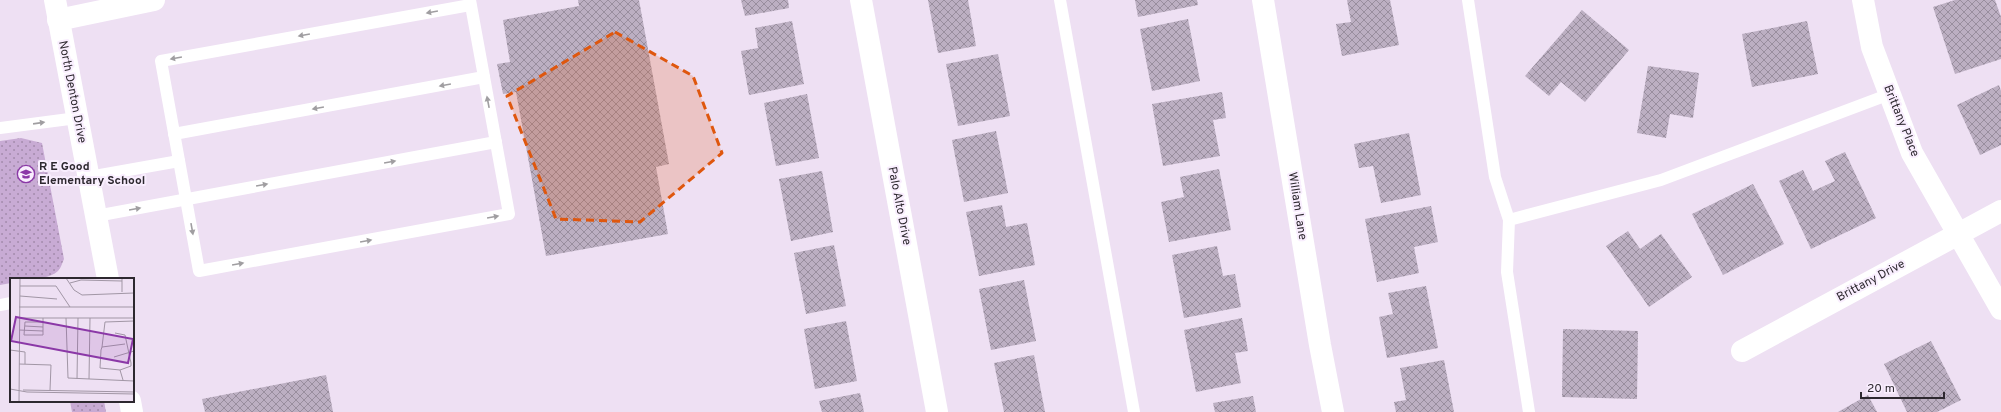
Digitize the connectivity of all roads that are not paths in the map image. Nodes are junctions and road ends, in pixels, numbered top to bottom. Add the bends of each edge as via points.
1 (154, 0) edge
2 (861, 0) edge
3 (1060, 0) edge
4 (1263, 0) edge
5 (1468, 0) edge
6 (1863, 0) edge
7 (470, 2) edge
8 (57, 10) edge
9 (484, 78) junction
10 (1890, 94) junction
11 (77, 118) junction
12 (0, 128) edge
13 (174, 134) junction
14 (496, 142) junction
15 (179, 161) junction
16 (89, 177) junction
17 (186, 199) junction
18 (2001, 211) edge
19 (96, 216) junction
20 (1509, 220) junction
21 (1957, 235) junction
22 (108, 278) edge
23 (10, 303) edge
24 (0, 305) edge
25 (2001, 309) edge
26 (1742, 351) dead end
27 (130, 402) edge
28 (132, 412) edge
29 (937, 412) edge
30 (1134, 412) edge
31 (1333, 412) edge
32 (1529, 412) edge

1 - 8 street
2 - 29 street, Palo Alto Drive
3 - 30 lane
4 - 31 street, William Lane
5 - 20 lane via 1494,177
6 - 10 street, Brittany Place via 1872,47
7 - 9 lane
7 -> 13 lane via 161,61
8 - 11 street, North Denton Drive
9 -> 13 lane
14 -> 9 lane
10 - 20 lane via 1662,180
10 - 21 street, Brittany Place via 1912,153
12 -> 11 lane
11 - 16 street, North Denton Drive
13 - 15 lane
17 -> 14 lane
17 -> 14 lane via 199,271 486,219 509,214
15 - 16 lane
15 - 17 lane
16 - 19 street, North Denton Drive
19 -> 17 lane
18 - 21 street, Brittany Drive
19 - 22 street, North Denton Drive
20 - 32 lane via 1507,272
21 - 25 street, Brittany Place
21 - 26 street, Brittany Drive
23 - 24 lane
27 - 28 street

